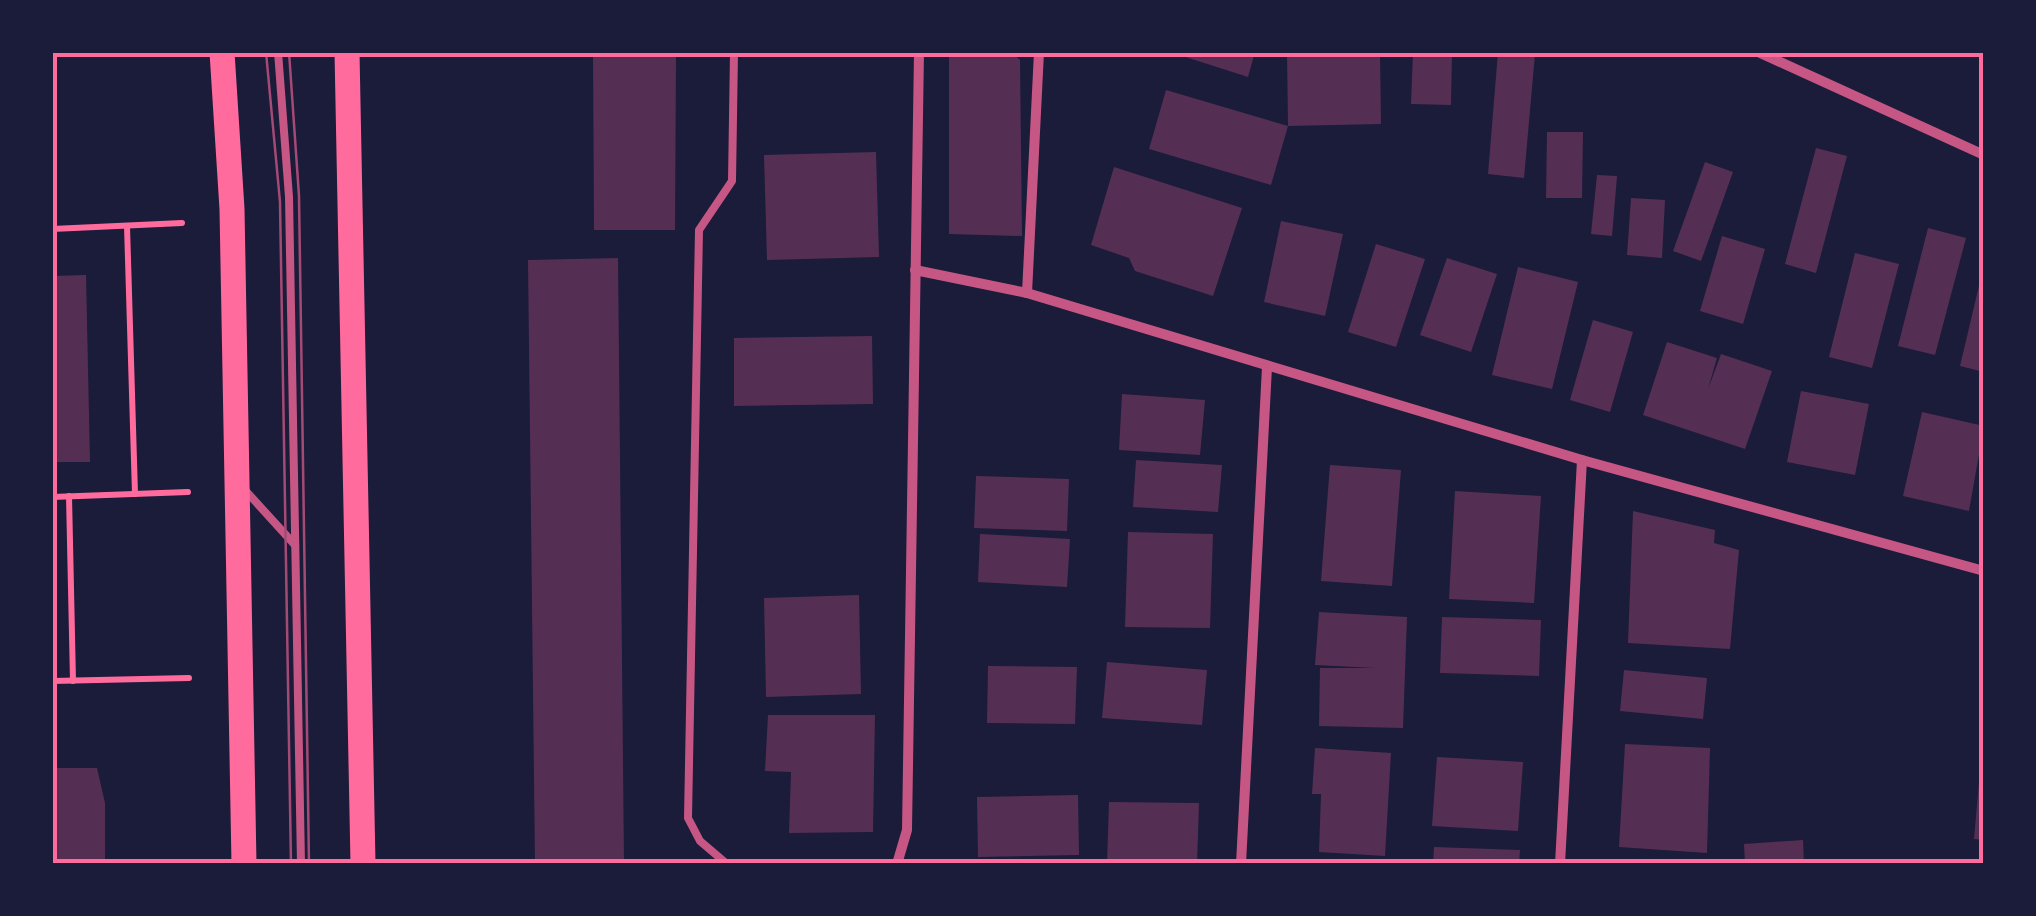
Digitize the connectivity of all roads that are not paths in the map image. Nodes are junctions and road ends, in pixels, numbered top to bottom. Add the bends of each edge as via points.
1 (222, 52) edge
2 (278, 52) edge
3 (347, 52) edge
4 (734, 52) edge
5 (919, 52) edge
6 (1039, 52) edge
7 (1758, 52) edge
8 (1984, 154) edge
9 (915, 270) junction
10 (1026, 293) junction
11 (1267, 368) junction
12 (1582, 460) junction
13 (238, 482) junction
14 (296, 547) junction
15 (1984, 571) edge
16 (244, 864) edge
17 (301, 864) edge
18 (363, 864) edge
19 (727, 864) edge
20 (897, 864) edge
21 (1241, 864) edge
22 (1560, 864) edge

1 - 13 main road
2 - 14 lane via 289,197
3 - 18 main road
4 - 19 lane via 732,182 699,230 688,818 700,842
5 - 9 street
6 - 10 street
7 - 8 street
9 - 10 street
9 - 20 street via 907,830
10 - 11 street
11 - 12 street
11 - 21 street
12 - 15 street
12 - 22 street
13 - 14 lane
13 - 16 main road
14 - 17 lane

